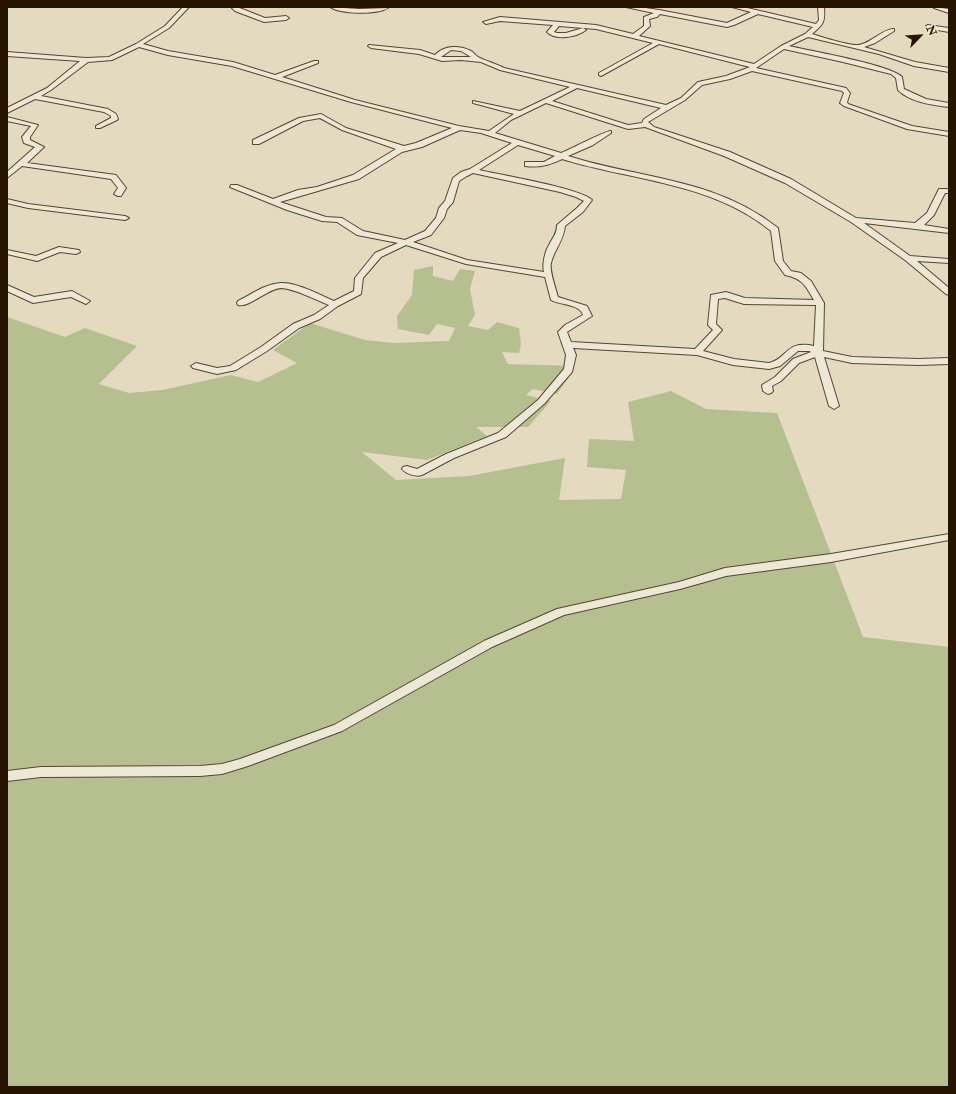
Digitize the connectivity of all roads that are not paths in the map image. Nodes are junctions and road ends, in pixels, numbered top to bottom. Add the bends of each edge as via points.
1 (186, 7) edge
2 (234, 7) edge
3 (333, 7) edge
4 (384, 7) edge
5 (629, 7) edge
6 (735, 7) edge
7 (821, 7) edge
8 (936, 7) edge
9 (949, 11) edge
10 (659, 12) junction
11 (757, 12) junction
12 (286, 18) dead end
13 (486, 22) dead end
14 (557, 24) junction
15 (818, 26) junction
16 (593, 27) junction
17 (928, 27) dead end
18 (892, 30) dead end
19 (949, 30) edge
20 (807, 34) junction
21 (635, 36) junction
22 (659, 42) junction
23 (138, 45) junction
24 (371, 46) dead end
25 (783, 47) junction
26 (858, 47) junction
27 (7, 54) edge
28 (436, 58) junction
29 (86, 60) junction
30 (477, 60) junction
31 (316, 62) dead end
32 (753, 68) junction
33 (949, 70) edge
34 (601, 74) dead end
35 (276, 77) junction
36 (576, 86) junction
37 (35, 97) junction
38 (546, 101) junction
39 (475, 102) dead end
40 (949, 105) edge
41 (667, 106) junction
42 (7, 112) edge
43 (520, 113) junction
44 (7, 119) edge
45 (646, 125) junction
46 (98, 127) dead end
47 (459, 128) junction
48 (609, 132) dead end
49 (489, 134) junction
50 (949, 134) edge
51 (256, 142) dead end
52 (516, 143) junction
53 (405, 149) junction
54 (561, 156) junction
55 (21, 164) junction
56 (528, 164) dead end
57 (473, 171) junction
58 (7, 176) edge
59 (234, 188) dead end
60 (949, 191) edge
61 (118, 194) dead end
62 (7, 201) edge
63 (275, 201) junction
64 (125, 218) dead end
65 (854, 220) junction
66 (916, 226) junction
67 (949, 231) edge
68 (407, 243) junction
69 (7, 252) edge
70 (76, 252) dead end
71 (908, 258) junction
72 (949, 261) edge
73 (547, 274) junction
74 (7, 288) edge
75 (949, 292) edge
76 (86, 301) dead end
77 (241, 303) dead end
78 (820, 303) junction
79 (335, 304) junction
80 (568, 345) junction
81 (697, 352) junction
82 (818, 353) junction
83 (949, 361) edge
84 (196, 366) dead end
85 (768, 391) dead end
86 (834, 406) dead end
87 (408, 469) dead end
88 (949, 537) edge
89 (7, 776) edge

1 - 23 street via 167,27
2 - 12 street via 264,20
3 - 4 street via 366,12
5 - 10 street
6 - 11 street
7 - 15 street via 822,20
8 - 9 street
10 - 11 street via 727,25
10 - 21 street via 646,18 647,26
11 - 15 street
13 - 14 street via 500,19
14 - 16 street
14 - 16 street via 550,32 558,35
15 - 20 street
16 - 21 street
17 - 19 street
18 - 26 street via 873,42
20 - 25 street
20 - 26 street
21 - 22 street
22 - 32 street
22 - 34 street
23 - 29 street via 110,59
23 - 35 street via 233,64
24 - 28 street via 420,52
25 - 32 street
25 - 40 street via 893,73 899,77 900,90 915,98
26 - 33 street via 914,64
27 - 29 street
28 - 30 street
28 - 30 street via 444,51 457,49 470,52
29 - 37 street
30 - 36 street via 485,60 502,69
31 - 35 street
32 - 41 street via 728,78 700,83 684,99
32 - 50 street via 844,90 847,93 843,103 846,105 909,128
35 - 47 street via 353,101
36 - 38 street
36 - 41 street
37 - 42 street
37 - 46 street via 106,110 114,115 115,118 111,122
38 - 43 street
38 - 45 street via 628,126
39 - 43 street
41 - 45 street via 646,120
43 - 49 street
44 - 55 street via 35,125 26,137 40,147
45 - 65 street via 761,168
47 - 49 street
47 - 53 street
48 - 54 street
49 - 52 street
51 - 53 street via 302,119 321,116 344,129
52 - 54 street
52 - 57 street
53 - 63 street via 399,150 356,177
54 - 56 street via 547,164
54 - 78 street via 593,166 705,191 748,210 775,230 778,262 788,273 798,275 808,283
55 - 58 street
55 - 61 street via 113,177 122,188
57 - 68 street via 456,180 449,202 428,233
57 - 73 street via 561,190 588,200 561,225 559,240 552,246 546,264
59 - 63 street
60 - 66 street via 942,192 930,217
62 - 64 street
63 - 68 street via 325,219 339,220 360,233
65 - 66 street
65 - 71 street
66 - 67 street
68 - 73 street via 466,262
68 - 79 street via 378,255 359,278 358,292
69 - 70 street via 37,259 59,249
71 - 72 street
71 - 75 street
73 - 80 street via 554,298 588,312 588,316 582,321 570,325 562,332
74 - 76 street via 33,300 72,294
77 - 79 street via 273,286 280,285
78 - 81 street via 744,301 726,295 714,297 712,325 718,330
78 - 82 street
79 - 84 street via 296,326 233,368 217,371
80 - 81 street
80 - 87 street via 571,355 569,370 541,402 502,434 418,473
81 - 82 street via 733,362 769,366 777,364 796,348 811,348
82 - 83 street via 852,360
82 - 85 street via 796,361 778,379 767,385
82 - 86 street
88 - 89 street via 832,558 725,572 561,612 488,644 338,728 222,769 41,772

